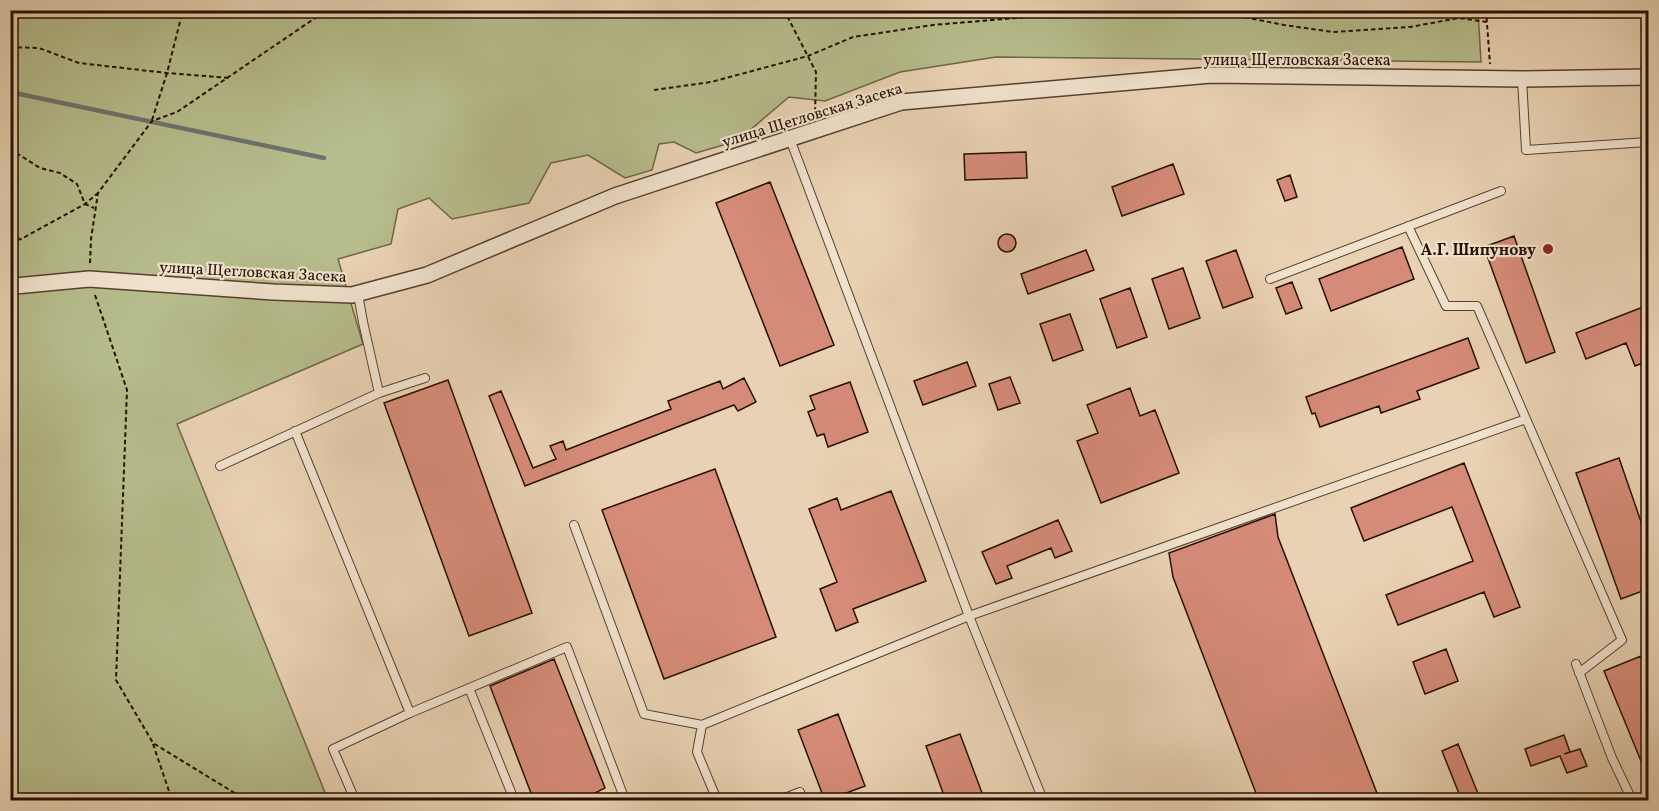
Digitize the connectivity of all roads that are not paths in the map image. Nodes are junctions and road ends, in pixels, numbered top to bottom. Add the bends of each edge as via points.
1 (1648, 77) edge
2 (1522, 79) junction
3 (790, 139) junction
4 (1648, 142) edge
5 (1501, 191) dead end
6 (1408, 226) junction
7 (1270, 279) dead end
8 (10, 289) edge
9 (358, 294) junction
10 (425, 378) dead end
11 (380, 393) junction
12 (1526, 419) junction
13 (295, 431) junction
14 (220, 466) dead end
15 (574, 525) dead end
16 (969, 616) junction
17 (1576, 664) dead end
18 (1579, 673) junction
19 (469, 688) junction
20 (410, 713) junction
21 (702, 725) junction
22 (800, 792) dead end
23 (355, 801) edge
24 (504, 801) edge
25 (625, 801) edge
26 (717, 801) edge
27 (780, 801) edge
28 (1042, 801) edge
29 (1632, 801) edge

1 - 2 street, улица Щегловская Засека via 1540,74
2 - 3 street, улица Щегловская Засека via 1211,75 901,102
2 - 4 lane via 1526,150
3 - 9 street, улица Щегловская Засека via 615,196 427,275
3 - 16 lane
5 - 6 lane
6 - 7 lane
6 - 12 lane via 1446,306 1477,306
8 - 9 street, улица Щегловская Засека via 89,279
9 - 11 lane
10 - 11 lane
11 - 13 lane
12 - 16 lane
12 - 18 lane via 1622,640
13 - 14 lane
13 - 20 lane
15 - 21 lane via 644,714
16 - 21 lane
16 - 28 lane
17 - 18 lane
18 - 29 lane
19 - 20 lane
19 - 24 lane via 513,797
19 - 25 lane via 567,647
20 - 23 lane via 333,748
21 - 26 lane via 697,752
22 - 27 lane

